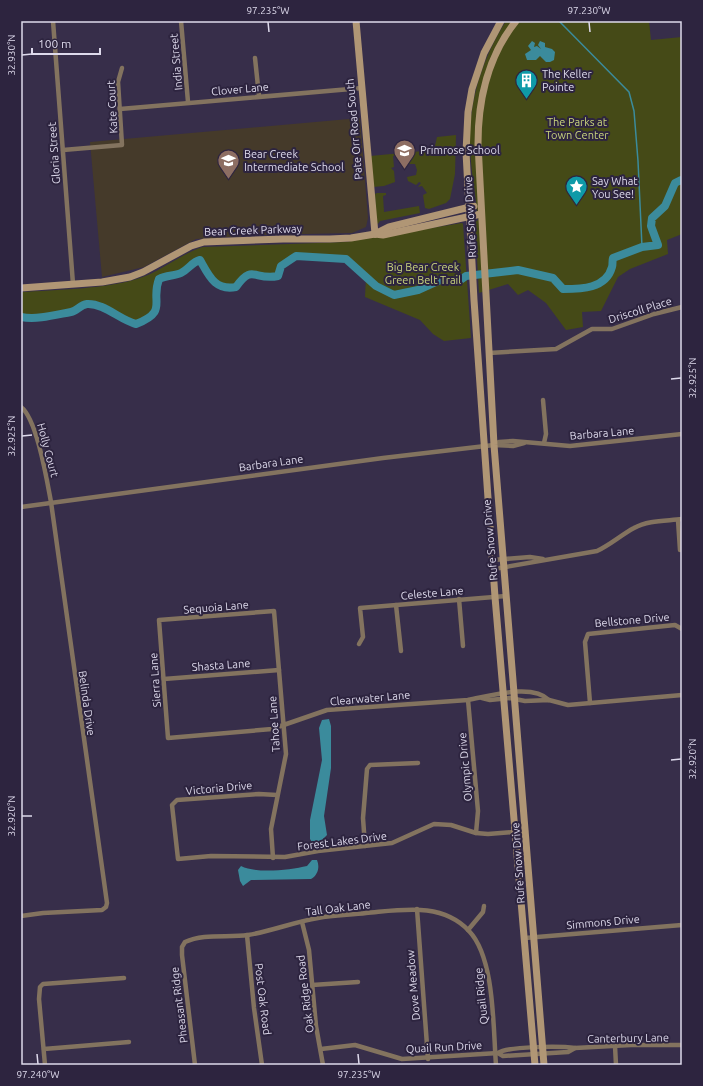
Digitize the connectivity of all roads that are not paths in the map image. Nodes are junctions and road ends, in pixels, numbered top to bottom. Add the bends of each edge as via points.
1 (53, 21) edge
2 (181, 21) edge
3 (356, 21) edge
4 (502, 21) edge
5 (516, 21) edge
6 (484, 53) junction
7 (495, 57) junction
8 (255, 58) dead end
9 (122, 68) dead end
10 (362, 88) junction
11 (259, 96) junction
12 (188, 102) junction
13 (120, 109) junction
14 (63, 150) junction
15 (480, 205) junction
16 (470, 207) junction
17 (481, 214) junction
18 (470, 216) junction
19 (375, 234) junction
20 (73, 284) junction
21 (21, 288) edge
22 (682, 307) edge
23 (489, 354) junction
24 (542, 400) dead end
25 (21, 407) edge
26 (682, 434) edge
27 (544, 443) junction
28 (494, 445) junction
29 (485, 446) junction
30 (51, 502) junction
31 (21, 507) edge
32 (680, 520) edge
33 (680, 550) dead end
34 (503, 559) junction
35 (544, 559) junction
36 (493, 560) junction
37 (503, 568) junction
38 (494, 569) junction
39 (506, 596) junction
40 (495, 597) junction
41 (459, 599) junction
42 (396, 605) junction
43 (274, 611) joint
44 (159, 620) joint
45 (681, 627) edge
46 (359, 644) dead end
47 (463, 646) dead end
48 (401, 651) dead end
49 (279, 670) junction
50 (164, 679) junction
51 (682, 695) edge
52 (509, 696) junction
53 (468, 700) junction
54 (549, 700) junction
55 (590, 703) junction
56 (284, 725) junction
57 (168, 738) joint
58 (418, 763) dead end
59 (277, 795) junction
60 (526, 832) junction
61 (476, 833) junction
62 (516, 833) junction
63 (365, 846) junction
64 (273, 858) junction
65 (178, 859) joint
66 (484, 906) dead end
67 (417, 909) junction
68 (21, 916) edge
69 (302, 922) junction
70 (682, 925) edge
71 (468, 930) junction
72 (247, 935) junction
73 (534, 937) junction
74 (525, 938) junction
75 (184, 944) joint
76 (124, 978) dead end
77 (358, 982) dead end
78 (312, 985) junction
79 (129, 1042) dead end
80 (682, 1045) edge
81 (614, 1046) junction
82 (321, 1048) junction
83 (44, 1049) junction
84 (539, 1050) junction
85 (497, 1053) junction
86 (428, 1059) junction
87 (45, 1065) edge
88 (195, 1065) edge
89 (262, 1065) edge
90 (323, 1065) edge
91 (496, 1065) edge
92 (535, 1065) edge
93 (544, 1065) edge
94 (616, 1065) edge

1 - 14 street, Gloria Street
2 - 12 street, India Street
3 - 10 main road, Pate Orr Road South
4 - 6 main road, Rufe Snow Drive
5 - 7 main road, Rufe Snow Drive
6 - 7 main road
6 - 16 main road, Rufe Snow Drive via 472,89 467,118 466,152
7 - 15 main road, Rufe Snow Drive via 482,93 478,125
8 - 11 street
9 - 13 street, Kate Court via 118,82
10 - 11 street, Clover Lane
10 - 19 main road, Pate Orr Road South
11 - 12 street, Clover Lane
12 - 13 street, Clover Lane
13 - 14 street, Kate Court via 122,146
14 - 20 street, Gloria Street
15 - 16 main road, Bear Creek Parkway
15 - 17 main road, Rufe Snow Drive
16 - 18 main road, Rufe Snow Drive
16 - 19 main road, Bear Creek Parkway via 389,227
17 - 18 main road, Bear Creek Parkway
17 - 23 main road, Rufe Snow Drive
18 - 19 main road, Bear Creek Parkway via 383,235
18 - 29 main road, Rufe Snow Drive
19 - 20 main road, Bear Creek Parkway via 351,238 204,242 130,277
20 - 21 main road, Bear Creek Parkway
22 - 23 street, Driscoll Place via 654,314 612,330 592,329 556,348
23 - 28 main road, Rufe Snow Drive
24 - 27 street via 546,434
25 - 30 street, Holly Court via 32,422
26 - 27 street, Barbara Lane via 570,446
27 - 28 street, Barbara Lane via 513,440
28 - 29 street, Barbara Lane
28 - 34 main road, Rufe Snow Drive
29 - 30 street, Barbara Lane
29 - 36 main road, Rufe Snow Drive
30 - 31 street, Barbara Lane
30 - 68 street, Belinda Drive via 106,907 97,910
32 - 33 street
32 - 35 street via 647,522 597,551
34 - 35 street
34 - 36 street
34 - 37 main road, Rufe Snow Drive
35 - 37 street
36 - 38 main road, Rufe Snow Drive
37 - 38 street
37 - 39 main road, Rufe Snow Drive
38 - 40 main road, Rufe Snow Drive
39 - 40 street, Celeste Lane
39 - 52 main road, Rufe Snow Drive
40 - 41 street, Celeste Lane
40 - 52 main road, Rufe Snow Drive
41 - 42 street, Celeste Lane
41 - 47 street
42 - 46 street, Celeste Lane via 360,608 363,637
42 - 48 street
43 - 44 street, Sequoia Lane
43 - 49 street, Tahoe Lane
44 - 50 street, Sierra Lane
45 - 55 street, Bellstone Drive via 675,625 594,632 586,635
49 - 50 street, Shasta Lane
49 - 56 street, Tahoe Lane
50 - 57 street, Sierra Lane
51 - 55 street
52 - 53 street, Clearwater Lane via 489,695
52 - 54 street via 525,701
52 - 54 street via 540,693
52 - 60 main road, Rufe Snow Drive
52 - 62 main road, Rufe Snow Drive
53 - 56 street, Clearwater Lane via 327,710
53 - 61 street, Olympic Drive via 478,811
54 - 55 street via 563,704
56 - 57 street, Clearwater Lane via 272,729
56 - 59 street, Tahoe Lane via 286,754
58 - 63 street via 370,766 367,770 363,818
59 - 64 street, Tahoe Lane via 271,829
59 - 65 street, Victoria Drive via 177,800 172,805
60 - 62 street, Forest Lakes Drive
60 - 73 main road, Rufe Snow Drive
61 - 62 street, Forest Lakes Drive
61 - 63 street, Forest Lakes Drive via 451,825 434,824 392,843
62 - 74 main road, Rufe Snow Drive
63 - 64 street, Forest Lakes Drive
64 - 65 street, Forest Lakes Drive via 217,856
66 - 71 street via 483,912
67 - 69 street, Tall Oak Lane via 319,918
67 - 71 street, Tall Oak Lane via 444,914
67 - 86 street, Dove Meadow
69 - 72 street, Tall Oak Lane
69 - 78 street, Oak Ridge Road via 309,950
70 - 73 street, Simmons Drive
71 - 85 street, Quail Ridge via 478,943 487,966
72 - 75 street, Tall Oak Lane via 197,938
72 - 89 street, Post Oak Road
73 - 74 street, Simmons Drive
73 - 84 main road, Rufe Snow Drive
74 - 84 main road, Rufe Snow Drive
75 - 88 street, Pheasant Ridge via 182,955
76 - 83 street via 44,984 40,987
77 - 78 street
78 - 82 street, Oak Ridge Road
79 - 83 street
80 - 81 street, Canterbury Lane
81 - 84 street, Canterbury Lane via 575,1048 568,1052
81 - 94 street
82 - 86 street, Quail Run Drive via 350,1044 402,1059
82 - 90 street, Oak Ridge Road
83 - 87 street
84 - 85 street, Quail Run Drive via 503,1056
84 - 92 main road, Rufe Snow Drive
84 - 93 main road, Rufe Snow Drive
85 - 86 street, Quail Run Drive
85 - 91 street, Quail Ridge

